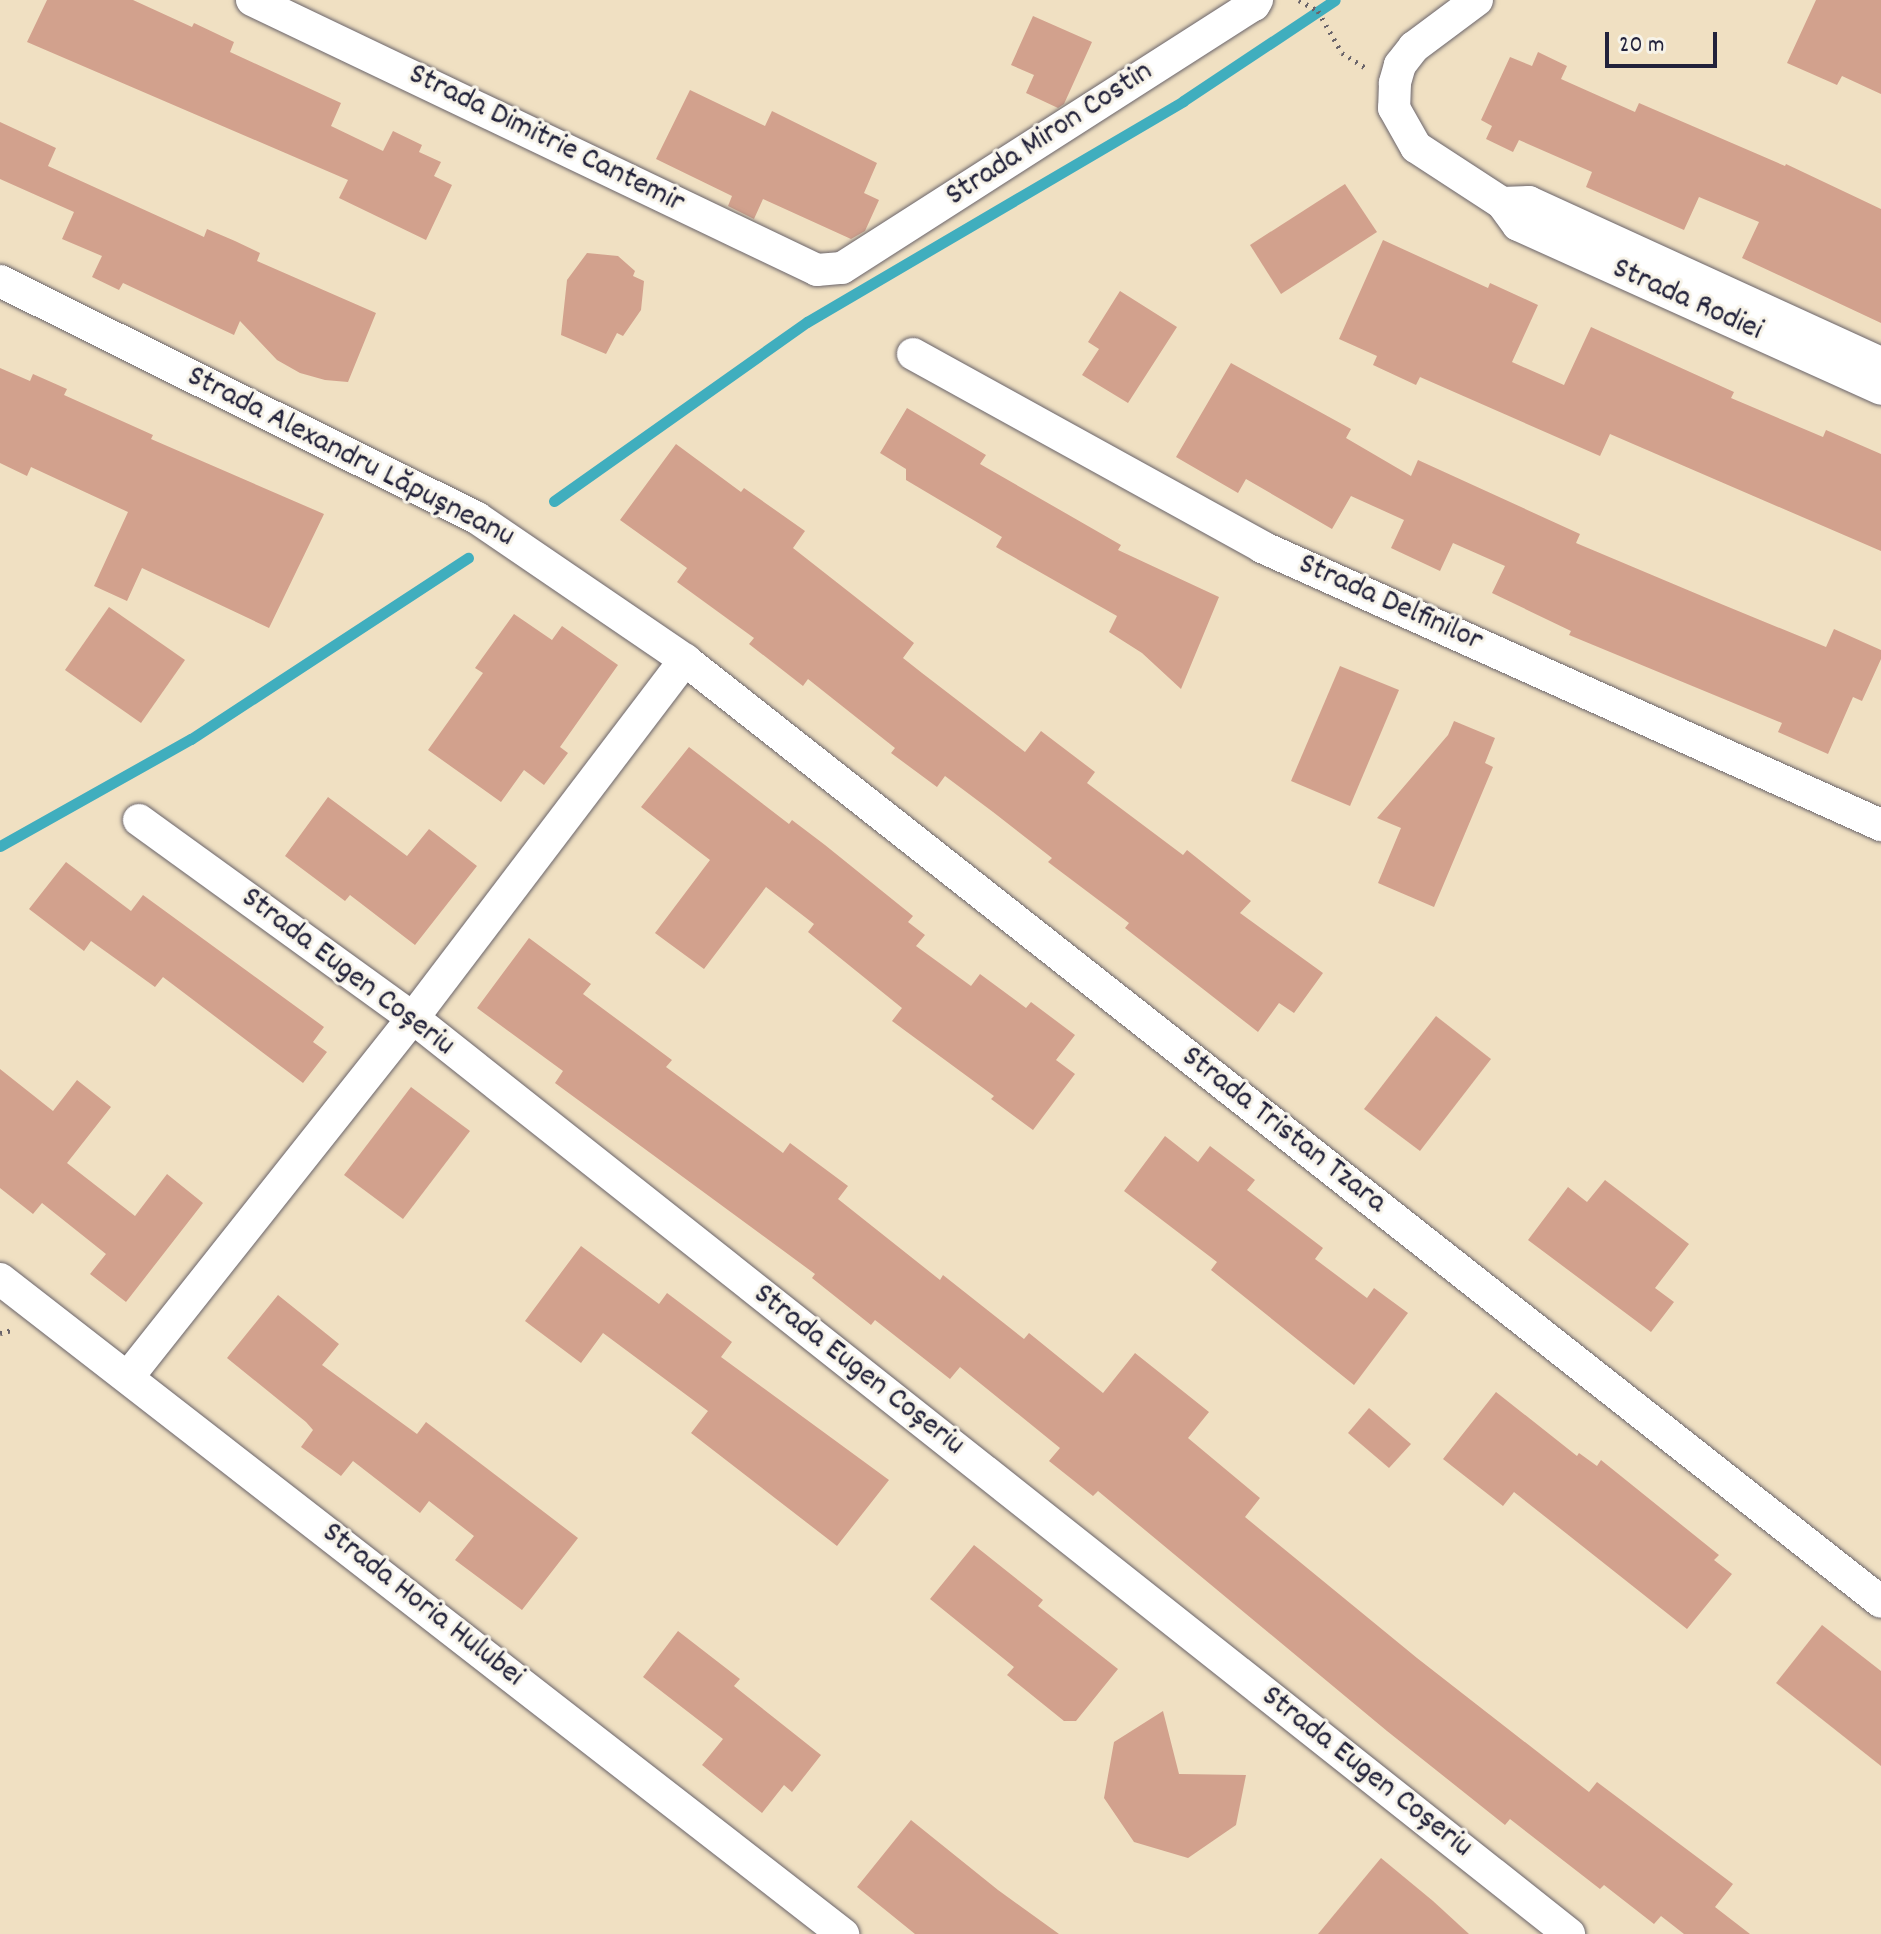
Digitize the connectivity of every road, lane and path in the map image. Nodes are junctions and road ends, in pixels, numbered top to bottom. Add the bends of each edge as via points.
1 (252, 0) edge
2 (1257, 0) edge
3 (1299, 0) edge
4 (1477, 0) edge
5 (1381, 76) junction
6 (1502, 203) junction
7 (842, 268) joint
8 (0, 281) edge
9 (913, 354) dead end
10 (1881, 363) edge
11 (1881, 389) edge
12 (685, 660) junction
13 (139, 820) dead end
14 (1881, 825) edge
15 (413, 1018) junction
16 (0, 1279) edge
17 (128, 1377) junction
18 (1881, 1602) edge
19 (843, 1934) edge
20 (1569, 1934) edge

1 - 7 street, Strada Dimitrie Cantemir via 817,270
2 - 7 street, Strada Miron Costin
3 - 5 path via 1318,11 1342,53
4 - 5 street
5 - 6 street, Strada Rodiei via 1416,147
6 - 10 street, Strada Rodiei via 1529,202
6 - 11 street, Strada Rodiei via 1518,225
8 - 12 street, Strada Alexandru Lăpușneanu via 477,518
9 - 14 street, Strada Delfinilor via 1262,547
12 - 15 street
12 - 18 street, Strada Tristan Tzara
13 - 15 street, Strada Eugen Coșeriu
15 - 17 street
15 - 20 street, Strada Eugen Coșeriu
16 - 17 street, Strada Horia Hulubei
17 - 19 street, Strada Horia Hulubei

